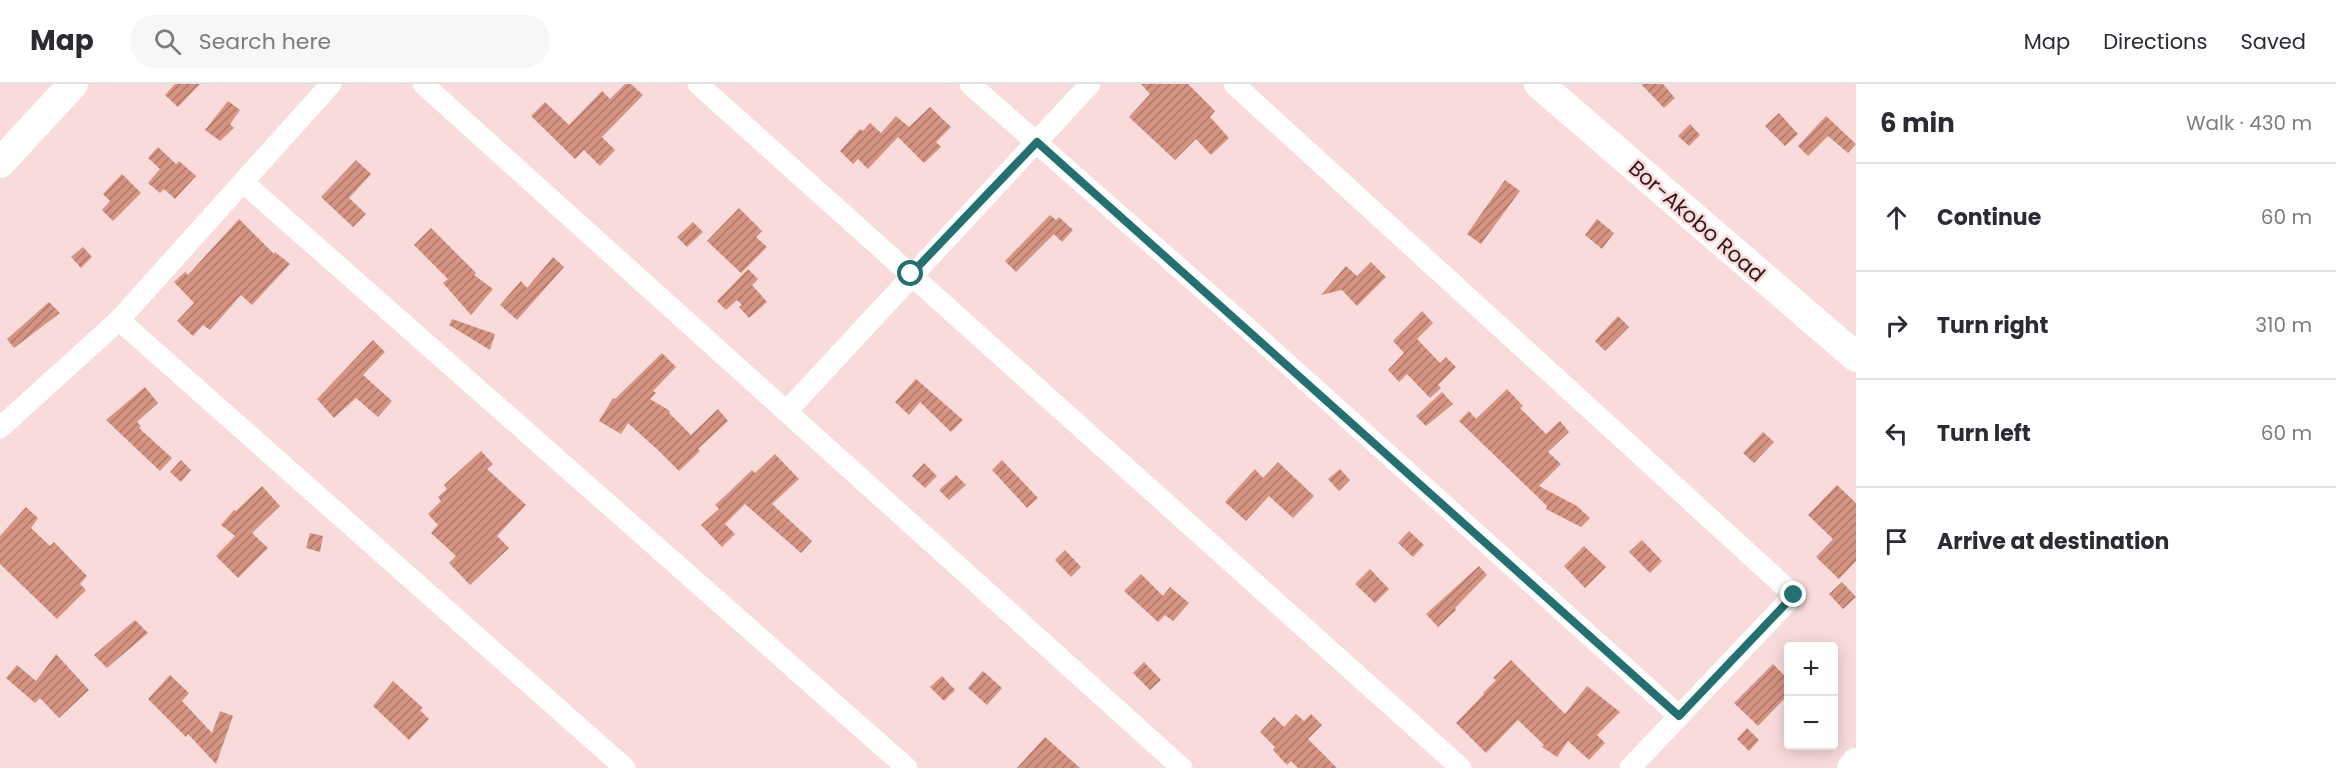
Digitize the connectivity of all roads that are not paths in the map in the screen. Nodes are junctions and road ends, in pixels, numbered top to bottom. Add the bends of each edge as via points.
1 (73, 84) edge
2 (423, 84) edge
3 (698, 84) edge
4 (970, 84) edge
5 (1090, 84) edge
6 (1234, 84) edge
7 (1539, 84) edge
8 (323, 87) edge
9 (1037, 142) junction
10 (0, 163) edge
11 (243, 182) junction
12 (911, 274) junction
13 (119, 320) junction
14 (1856, 357) edge
15 (786, 412) junction
16 (0, 428) edge
17 (1679, 716) junction
18 (1856, 764) edge
19 (625, 768) edge
20 (908, 768) edge
21 (1182, 768) edge
22 (1461, 768) edge
23 (1630, 768) edge
24 (1852, 768) edge

1 - 10 street
2 - 15 street
3 - 12 street
4 - 9 street
5 - 9 street
6 - 17 street via 1794,595
7 - 14 street, Bor-Akobo Road
8 - 11 street
9 - 12 street
9 - 17 street
11 - 13 street
11 - 20 street
12 - 15 street
12 - 22 street
13 - 16 street
13 - 19 street
15 - 21 street
17 - 23 street
18 - 24 street

